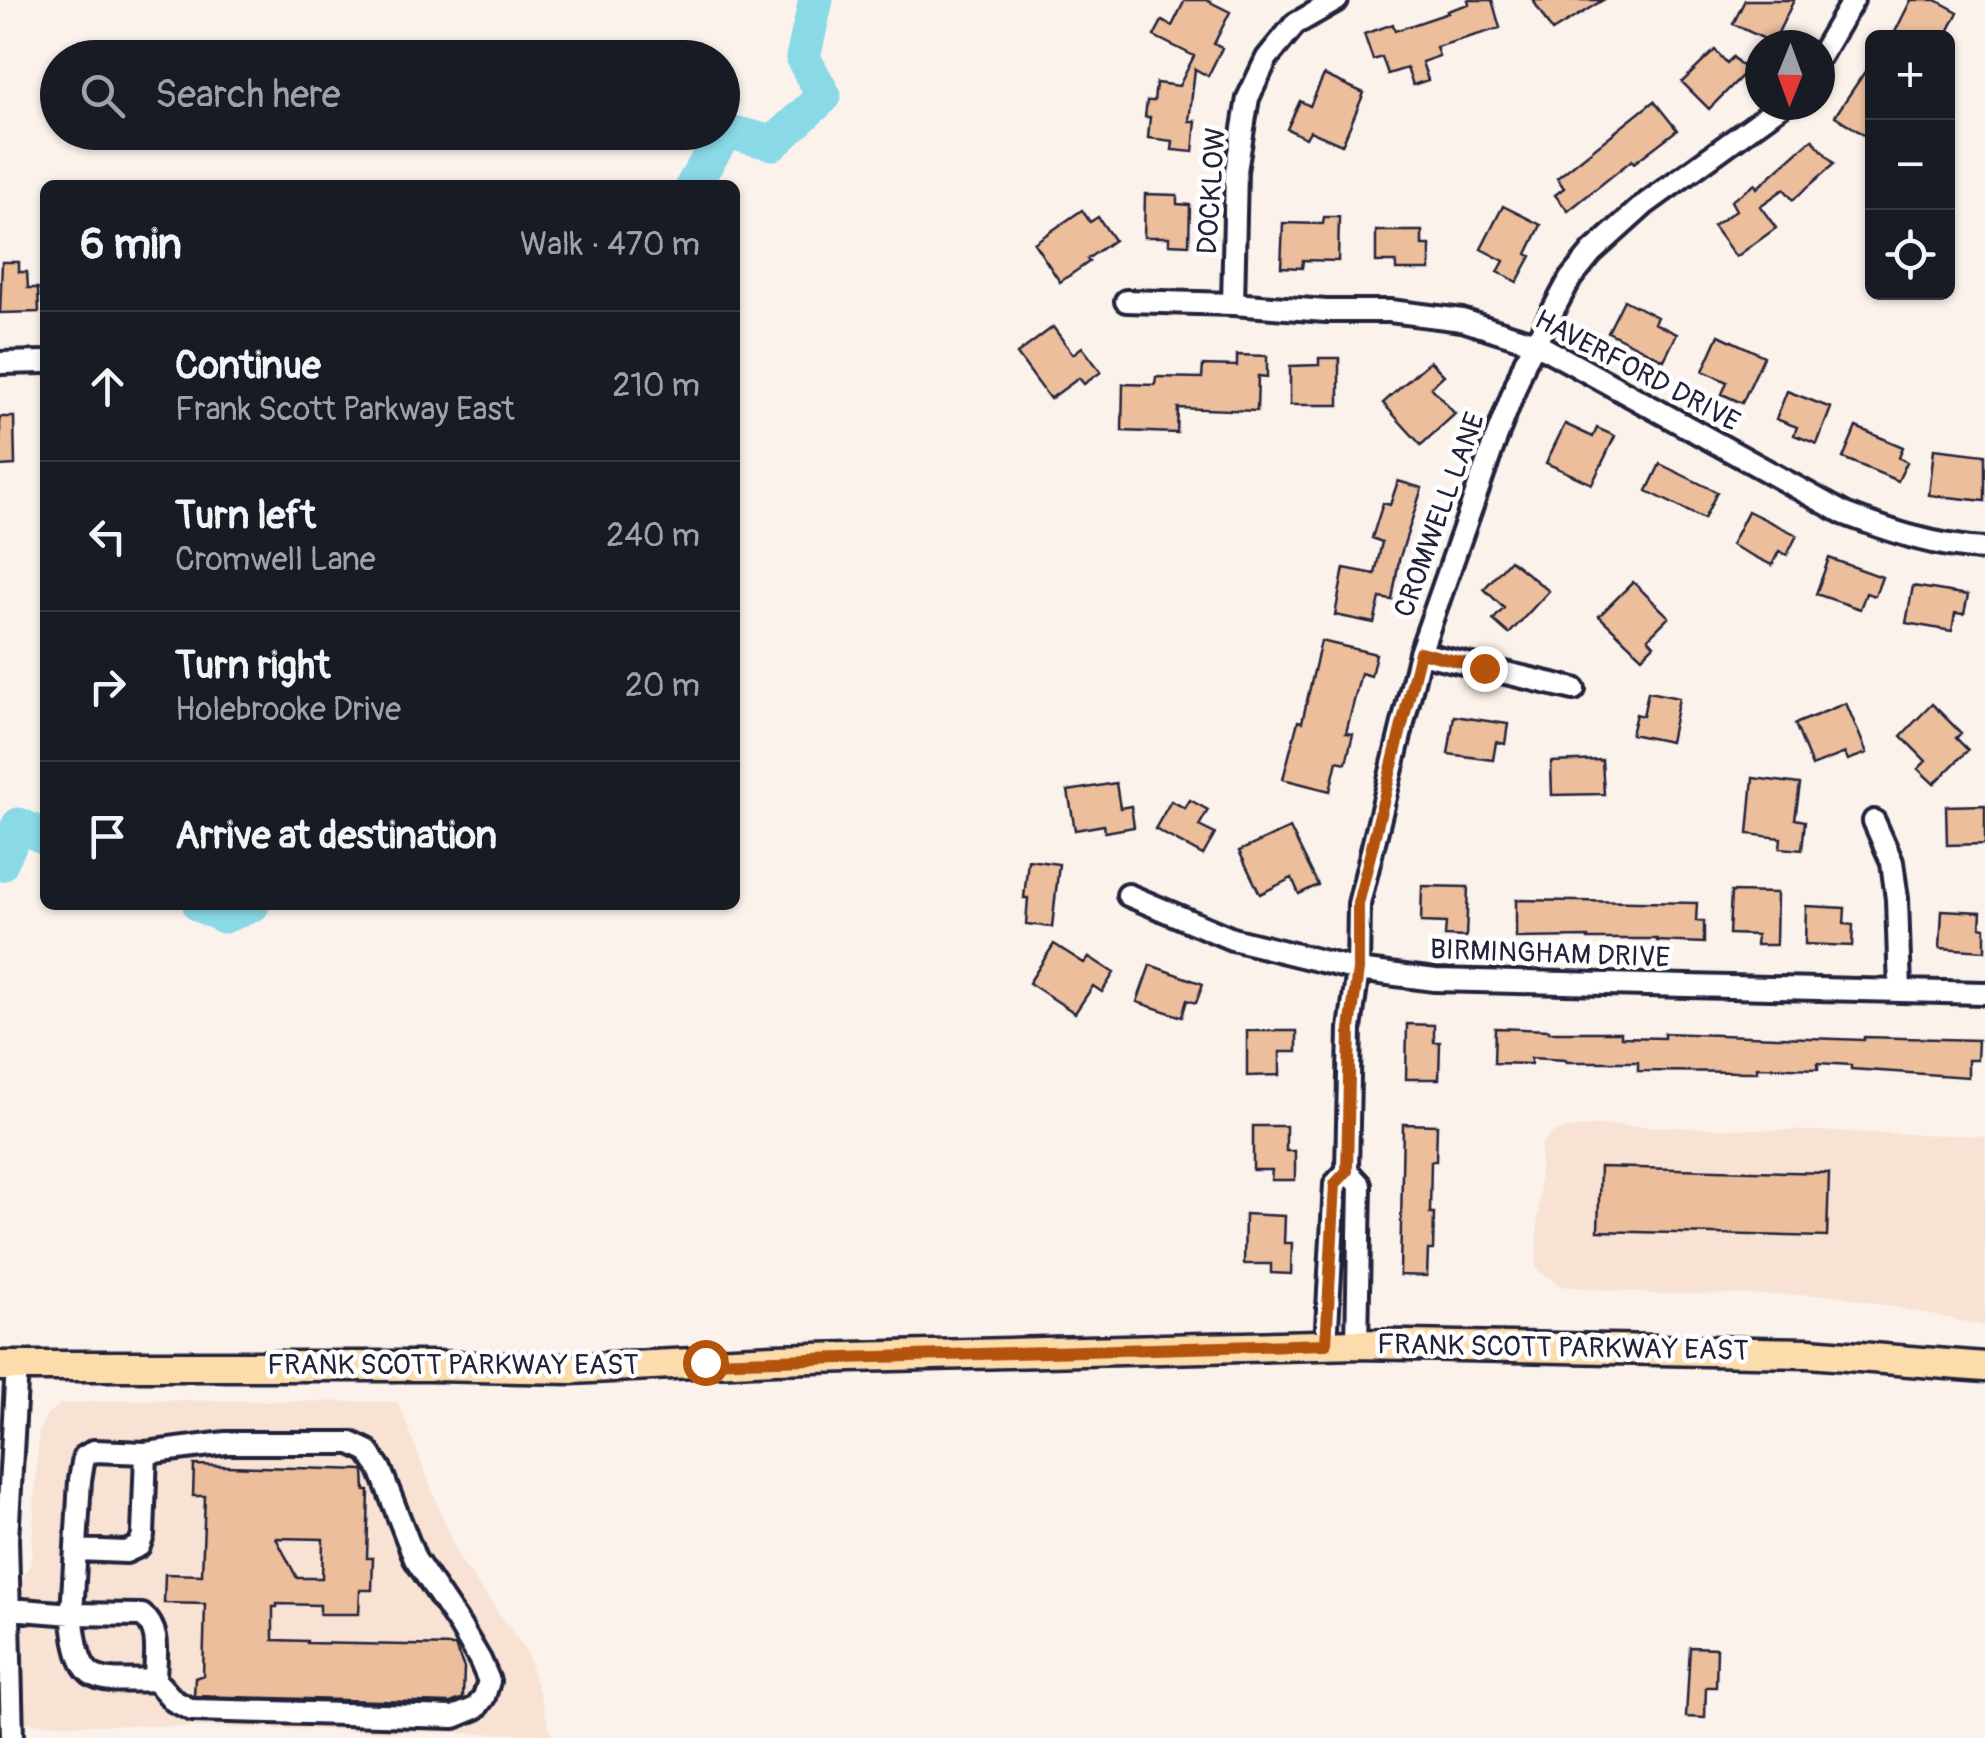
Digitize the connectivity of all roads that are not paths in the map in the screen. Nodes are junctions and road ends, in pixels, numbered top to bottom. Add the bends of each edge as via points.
1 (1337, 0) edge
2 (1854, 0) edge
3 (1835, 31) edge
4 (1761, 120) edge
5 (1126, 301) dead end
6 (1233, 304) junction
7 (1535, 343) junction
8 (40, 362) edge
9 (0, 363) edge
10 (1985, 549) edge
11 (1420, 652) junction
12 (1574, 689) dead end
13 (1874, 821) dead end
14 (1128, 894) dead end
15 (1358, 970) junction
16 (1900, 991) junction
17 (1985, 992) edge
18 (1347, 1171) junction
19 (1326, 1344) junction
20 (1356, 1344) junction
21 (8, 1366) edge
22 (1985, 1367) edge
23 (146, 1453) junction
24 (4, 1512) edge
25 (4, 1539) edge
26 (76, 1550) junction
27 (10, 1609) junction
28 (72, 1614) junction
29 (155, 1680) junction
30 (12, 1738) edge

1 - 6 street, DOCKLOW via 1296,24 1267,58 1248,98 1236,172
2 - 3 street
4 - 7 street, CROMWELL LANE via 1644,205 1592,252
5 - 6 street, HAVERFORD DRIVE
6 - 7 street, HAVERFORD DRIVE via 1462,320
7 - 10 street, HAVERFORD DRIVE via 1844,514 1927,541
7 - 11 street, CROMWELL LANE
8 - 9 street
11 - 12 street
11 - 15 street, CROMWELL LANE via 1358,904
13 - 16 street via 1892,862
14 - 15 street, BIRMINGHAM DRIVE via 1232,939
15 - 16 street, BIRMINGHAM DRIVE via 1435,980
15 - 18 street, CROMWELL LANE
16 - 17 street, BIRMINGHAM DRIVE
18 - 19 street, CROMWELL LANE via 1335,1184
18 - 20 street, CROMWELL LANE via 1360,1185
19 - 20 main road, FRANK SCOTT PARKWAY EAST
19 - 21 main road, FRANK SCOTT PARKWAY EAST via 570,1369
20 - 22 main road, FRANK SCOTT PARKWAY EAST via 1809,1353
21 - 24 street
23 - 26 street via 94,1451 84,1457
23 - 26 street via 139,1546 126,1552
23 - 29 street via 226,1443 351,1442 368,1451 415,1559 489,1680 476,1708 454,1717 192,1710
24 - 25 street
25 - 27 street
26 - 28 street
27 - 28 street
27 - 30 street
28 - 29 street via 76,1652 86,1671 105,1680
28 - 29 street via 142,1615 150,1621 156,1632

